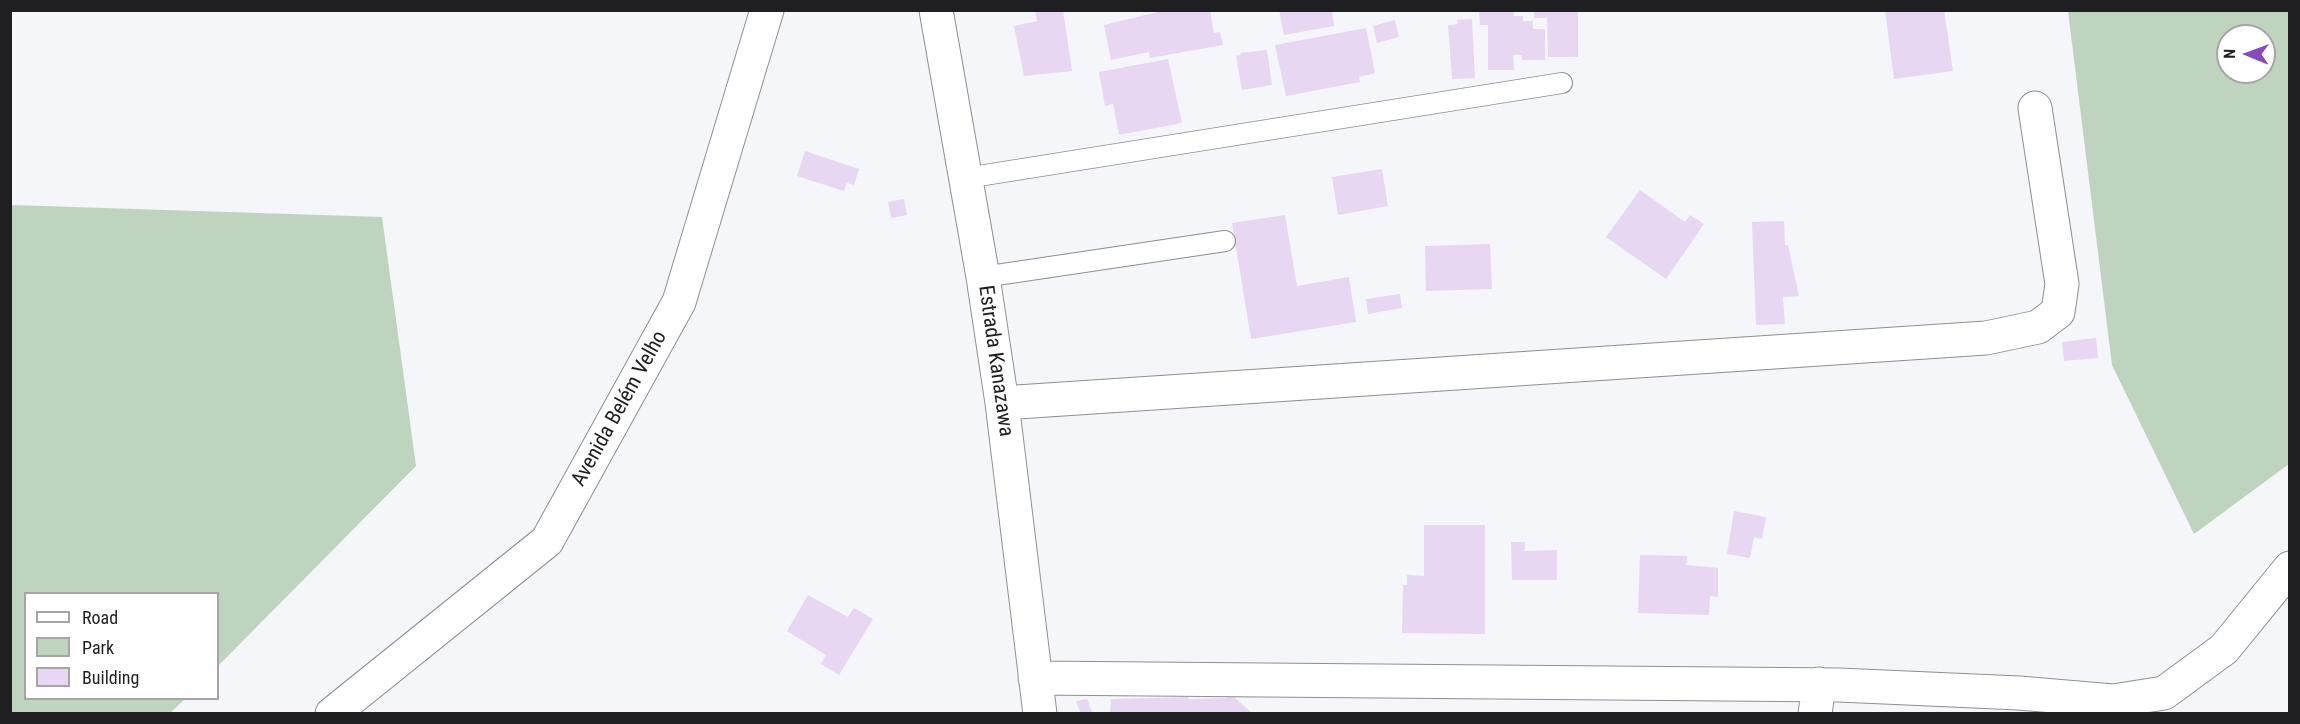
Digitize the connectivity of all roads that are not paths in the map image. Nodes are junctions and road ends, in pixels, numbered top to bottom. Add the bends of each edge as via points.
1 (766, 10) edge
2 (936, 10) edge
3 (1562, 83) dead end
4 (2036, 108) dead end
5 (966, 178) junction
6 (1225, 242) dead end
7 (983, 277) junction
8 (1002, 403) junction
9 (2289, 568) edge
10 (1035, 678) junction
11 (1817, 699) edge
12 (332, 714) edge
13 (1040, 714) edge

1 - 12 street, Avenida Belém Velho via 680,302 547,541
2 - 5 street, Estrada Kanazawa
3 - 5 lane
4 - 8 street via 2062,284 2058,312 2038,327 1986,338
5 - 7 street, Estrada Kanazawa
6 - 7 lane
7 - 8 street, Estrada Kanazawa
8 - 10 street, Estrada Kanazawa
9 - 11 street via 2224,649 2164,693 2113,701 2019,693
10 - 11 street
10 - 13 street, Estrada Kanazawa

